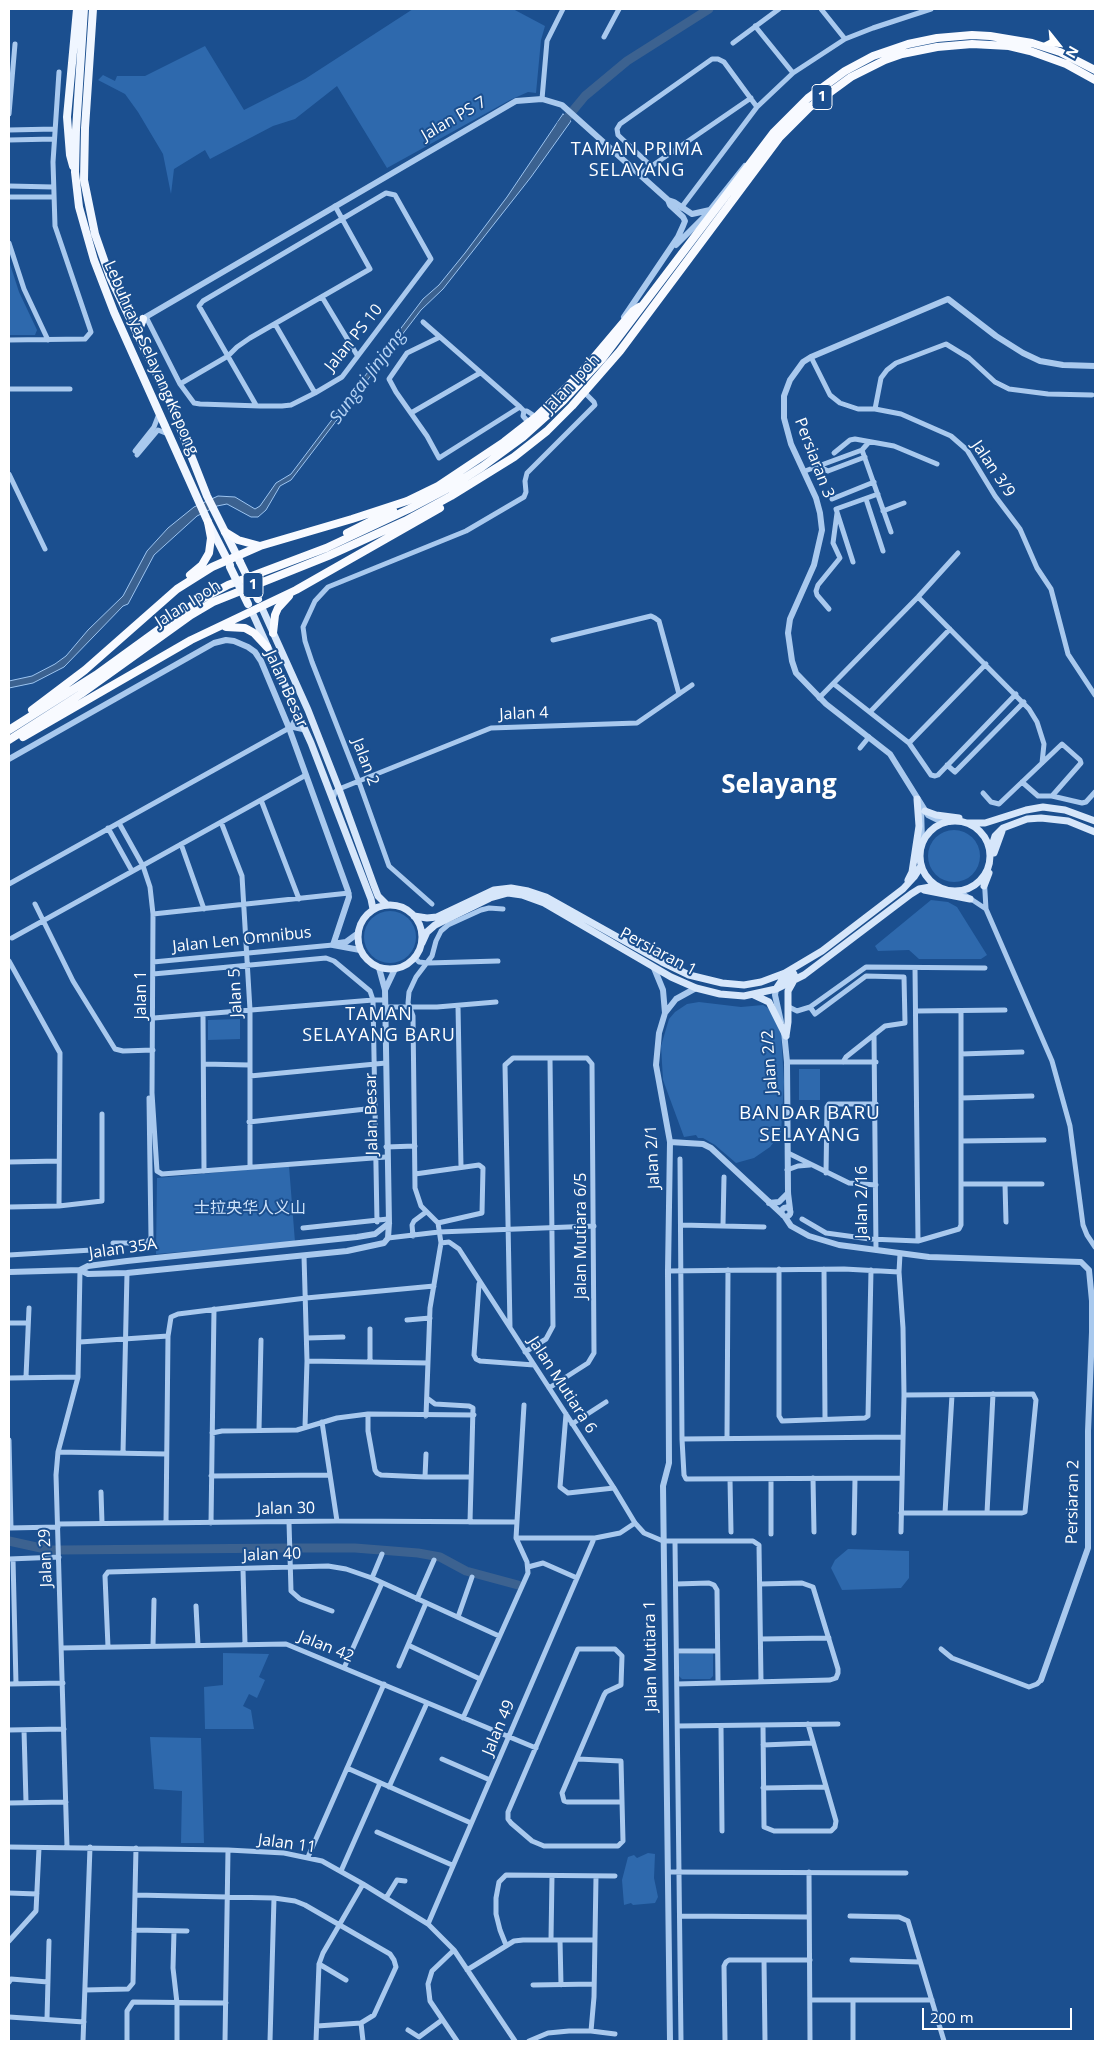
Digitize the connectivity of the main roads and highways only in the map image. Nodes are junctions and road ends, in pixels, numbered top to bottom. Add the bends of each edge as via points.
1 (77, 9) edge
2 (84, 9) edge
3 (93, 9) edge
4 (1095, 70) edge
5 (1095, 80) edge
6 (75, 172) junction
7 (645, 303) junction
8 (144, 318) road end
9 (118, 321) junction
10 (132, 325) junction
11 (137, 336) junction
12 (514, 457) junction
13 (442, 484) junction
14 (208, 522) junction
15 (225, 532) junction
16 (260, 546) junction
17 (239, 559) junction
18 (229, 563) junction
19 (260, 573) junction
20 (177, 589) junction
21 (296, 590) junction
22 (262, 608) junction
23 (252, 612) junction
24 (216, 629) junction
25 (273, 634) junction
26 (267, 647) junction
27 (9, 726) edge
28 (9, 730) edge
29 (9, 740) edge
30 (9, 745) edge
31 (994, 821) junction
32 (1095, 821) edge
33 (965, 823) junction
34 (1003, 828) junction
35 (1095, 832) edge
36 (990, 858) junction
37 (921, 866) junction
38 (906, 885) junction
39 (936, 886) junction
40 (984, 886) road end
41 (919, 889) junction
42 (970, 899) road end
43 (386, 904) junction
44 (373, 909) junction
45 (414, 916) junction
46 (422, 943) junction
47 (822, 951) junction
48 (793, 982) junction
49 (729, 984) junction
50 (776, 989) junction
51 (753, 994) junction
52 (727, 995) junction

1 - 6 main road via 67,117 70,155
2 - 6 main road, Lebuhraya Selayang Kepong
3 - 10 main road, Lebuhraya Selayang Kepong via 84,128 84,180 95,234
4 - 7 highway, Jalan Ipoh / 1 via 1060,52 1004,38 954,36 908,44 873,56 823,86 786,118
5 - 12 highway, Jalan Ipoh / 1 via 1066,64 1030,51 972,44 902,54 851,77 810,107 779,138 635,332 585,393 547,431
6 - 9 main road, Lebuhraya Selayang Kepong via 79,207 94,260
7 - 13 highway via 633,311 578,375 536,417
7 - 19 highway, Jalan Ipoh / 1 via 563,401 523,437 482,467 447,489 370,528
8 - 11 main road
9 - 10 main road via 125,326
9 - 14 main road, Lebuhraya Selayang Kepong
10 - 11 main road, Lebuhraya Selayang Kepong
11 - 15 main road, Lebuhraya Selayang Kepong via 176,416 207,496
12 - 21 highway via 438,510
12 - 29 highway, Jalan Ipoh / 1 via 405,521 213,602
13 - 16 highway via 384,509
13 - 19 highway via 348,533
14 - 18 main road, Lebuhraya Selayang Kepong
14 - 20 highway via 211,544 208,556
15 - 16 highway via 238,540
15 - 17 main road, Lebuhraya Selayang Kepong
16 - 17 highway
17 - 18 highway
17 - 22 main road, Lebuhraya Selayang Kepong, bridge
18 - 20 highway via 197,575
18 - 23 main road, Lebuhraya Selayang Kepong, bridge
19 - 28 highway, Jalan Ipoh / 1 via 198,601 96,675
20 - 27 highway via 58,693
21 - 22 highway
21 - 25 highway via 278,608
22 - 23 highway
22 - 25 main road, Jalan Besar
23 - 24 highway
23 - 26 main road, Jalan Besar
24 - 26 highway via 245,628
24 - 30 highway via 191,640
25 - 43 main road, Jalan Besar via 308,710 378,896
26 - 44 main road, Jalan Besar via 333,799
31 - 32 main road via 1043,807 1065,810
31 - 33 main road
31 - 38 main road via 936,815 921,805 912,872
33 - 36 main road via 986,840
33 - 37 main road via 949,822 933,829 922,843
34 - 35 main road via 1027,818 1041,818 1068,822
34 - 36 main road via 992,842
34 - 40 main road
36 - 39 main road via 984,875 969,888 959,891
37 - 38 main road, Persiaran 1
37 - 39 main road
38 - 47 main road, Persiaran 1
39 - 41 main road, Persiaran 1
41 - 42 main road
41 - 48 main road, Persiaran 1
43 - 44 main road
43 - 45 main road via 406,909
44 - 46 main road via 362,920 357,934 360,950 367,960 379,968 405,966
45 - 46 main road via 420,924
45 - 49 main road, Persiaran 1 via 438,917 494,890 528,891 546,897 689,975
46 - 52 main road, Persiaran 1 via 435,925 508,892 544,903 654,968 696,988
47 - 49 main road, Persiaran 1 via 792,970 761,982
47 - 50 main road via 809,964 782,980
48 - 50 main road, Persiaran 1
48 - 51 main road via 788,991 786,1036 769,1002
49 - 52 main road
50 - 51 main road, Persiaran 1
51 - 52 main road, Persiaran 1

